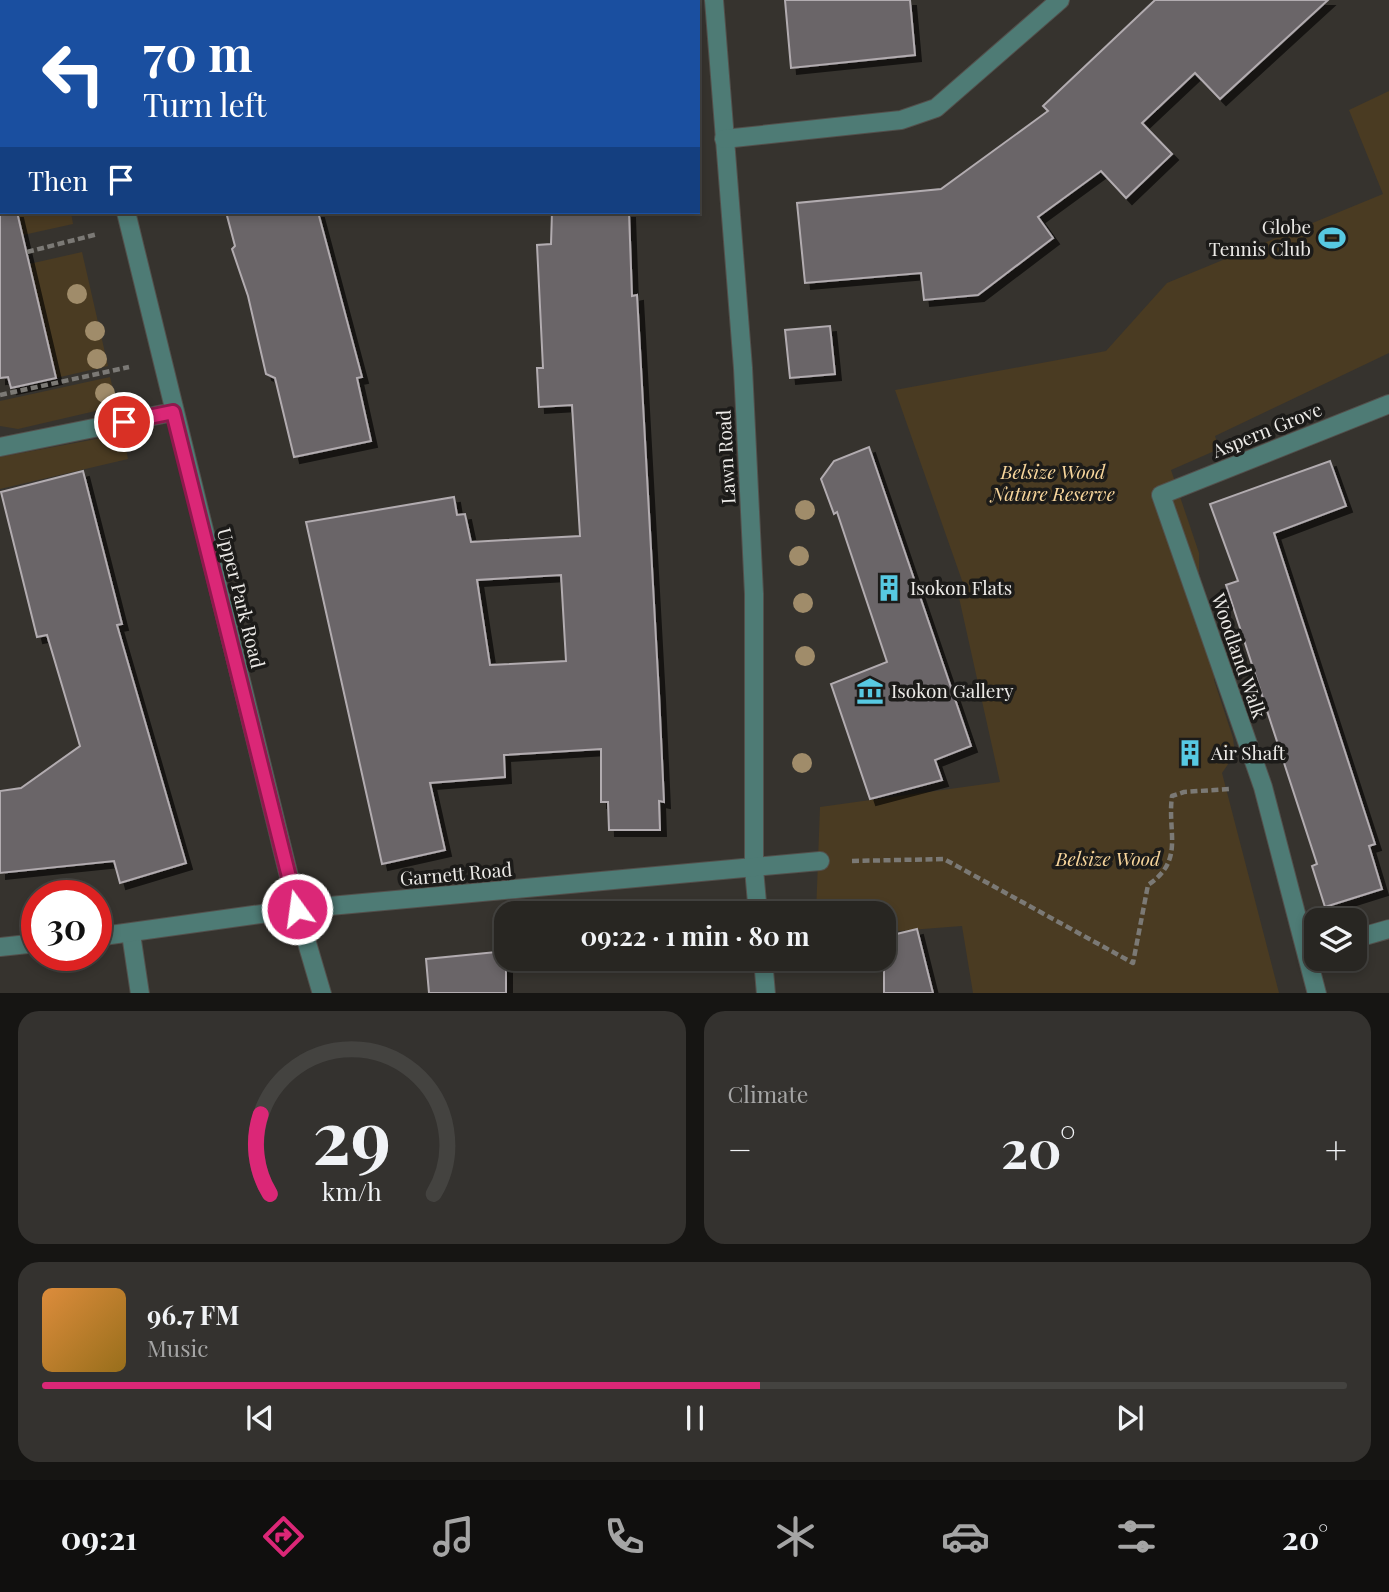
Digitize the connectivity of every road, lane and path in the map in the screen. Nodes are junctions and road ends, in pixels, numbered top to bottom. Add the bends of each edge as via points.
1 (714, 0) edge
2 (1060, 0) edge
3 (724, 139) junction
4 (126, 214) edge
5 (75, 238) dead end
6 (27, 253) dead end
7 (161, 360) junction
8 (0, 395) edge
9 (1381, 407) edge
10 (173, 412) junction
11 (0, 447) edge
12 (1161, 495) joint
13 (1263, 787) junction
14 (820, 861) joint
15 (754, 869) junction
16 (757, 901) edge
17 (297, 909) junction
18 (1304, 925) edge
19 (1389, 929) edge
20 (131, 934) junction
21 (1367, 935) edge
22 (112, 936) edge
23 (21, 945) edge
24 (0, 947) edge
25 (764, 971) edge
26 (1314, 971) edge
27 (140, 993) edge
28 (322, 993) edge
29 (766, 993) edge
30 (1317, 993) edge

1 - 3 street, Lawn Road
2 - 3 street via 936,108 862,126
3 - 15 street, Lawn Road via 743,368 753,580
4 - 7 street, Upper Park Road
5 - 6 path
7 - 8 path
7 - 10 street, Upper Park Road
9 - 12 street, Aspern Grove
10 - 11 street
10 - 17 street, Upper Park Road
12 - 13 street, Woodland Walk
13 - 14 path via 1172,796 1174,844 1164,874 1148,885 1133,963 944,859
13 - 18 street, Woodland Walk
14 - 15 street, Garnett Road
15 - 16 street, Lawn Road
15 - 17 street, Garnett Road
17 - 20 street, Garnett Road
17 - 28 street, Upper Park Road
19 - 21 street
20 - 22 street, Garnett Road
20 - 27 street
23 - 24 street
25 - 29 street
26 - 30 street, Woodland Walk

